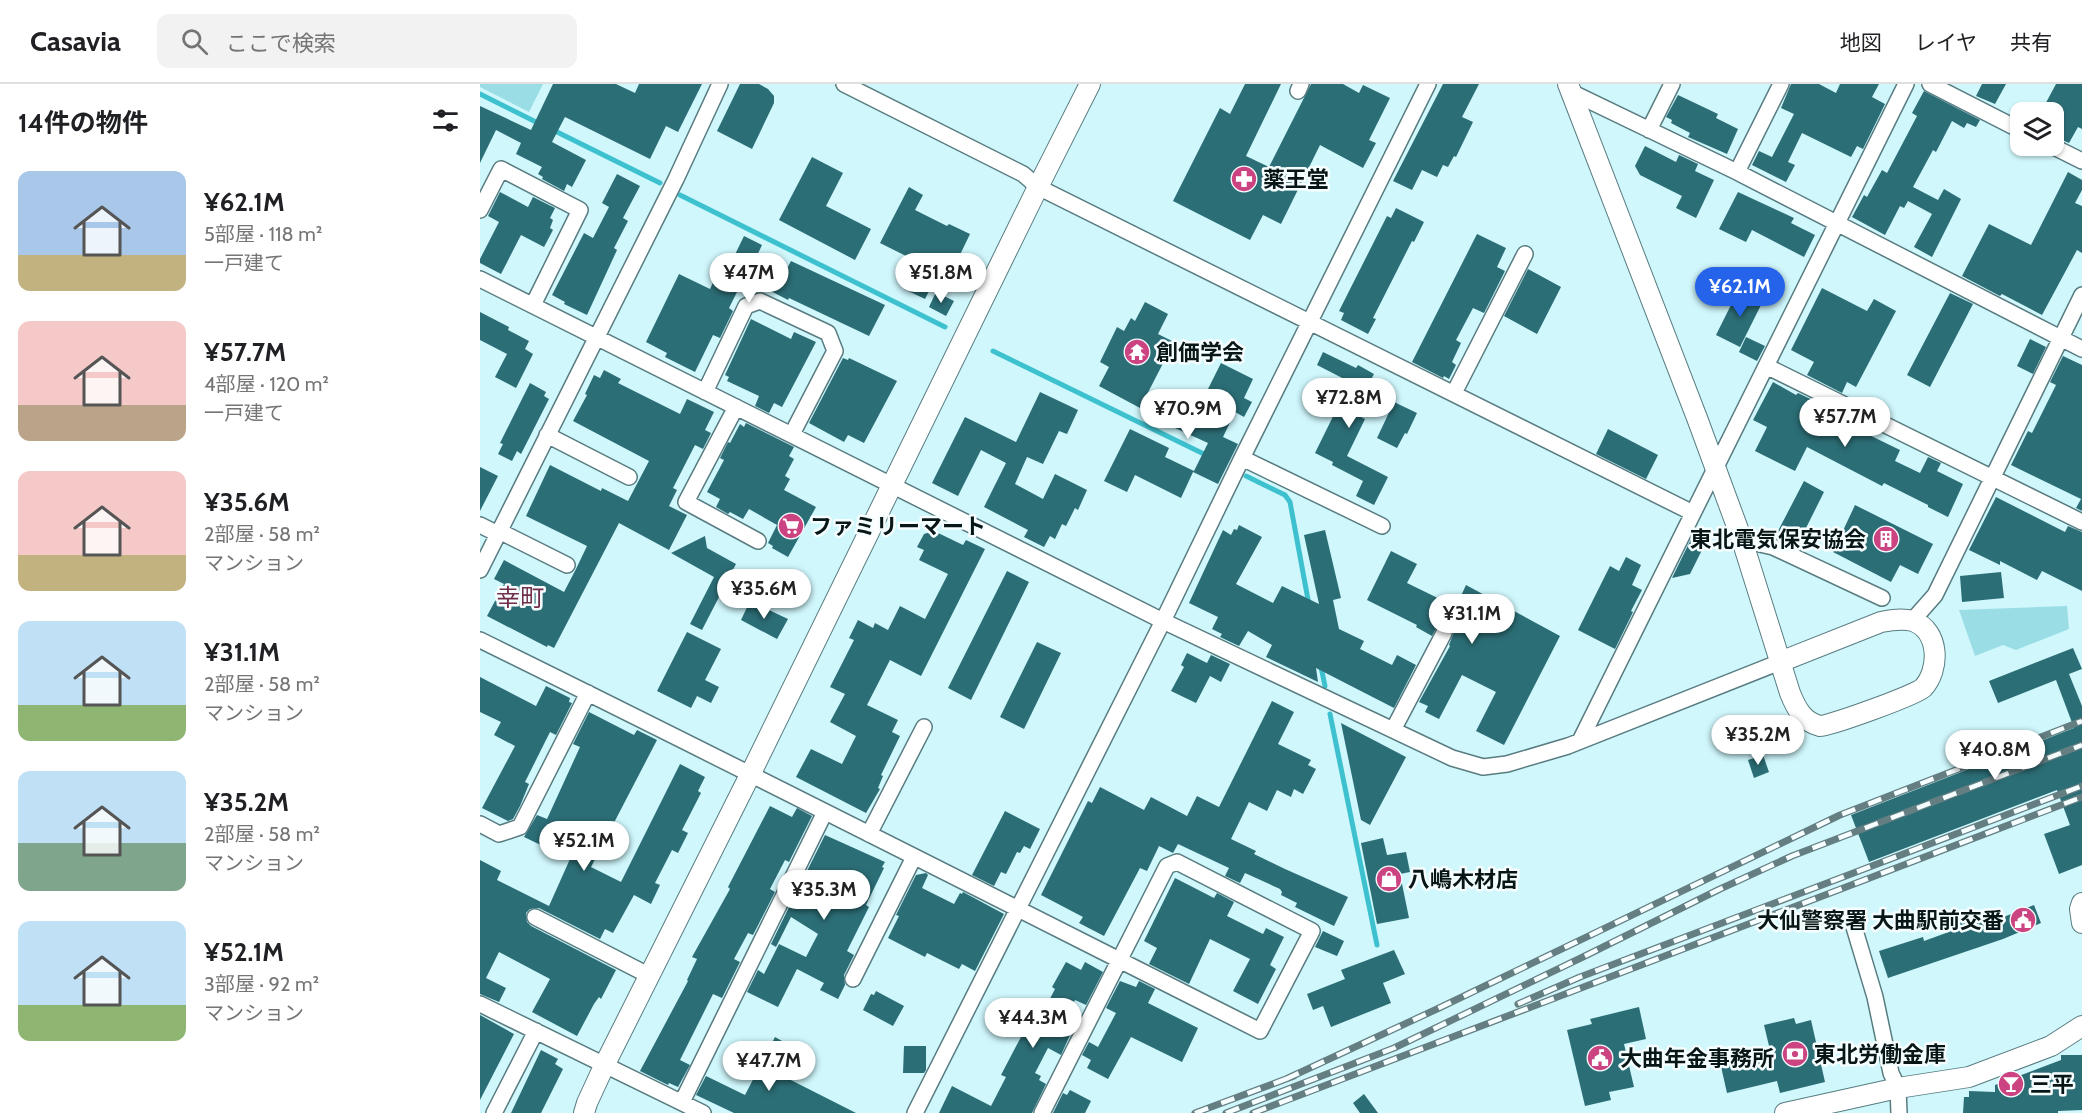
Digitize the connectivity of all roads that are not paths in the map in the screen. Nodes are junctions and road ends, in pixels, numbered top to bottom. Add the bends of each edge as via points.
1 (720, 84) edge
2 (844, 84) edge
3 (1090, 84) edge
4 (1428, 84) edge
5 (1672, 84) edge
6 (1781, 84) edge
7 (1906, 84) edge
8 (1930, 84) edge
9 (1570, 88) edge
10 (2010, 125) edge
11 (1650, 130) junction
12 (2064, 152) edge
13 (2082, 161) edge
14 (1737, 172) junction
15 (1038, 187) junction
16 (480, 210) edge
17 (1837, 224) junction
18 (1524, 254) dead end
19 (482, 285) edge
20 (2082, 295) edge
21 (533, 305) junction
22 (1310, 322) junction
23 (596, 338) junction
24 (2060, 338) junction
25 (2082, 349) edge
26 (1766, 366) junction
27 (705, 392) junction
28 (1454, 393) junction
29 (736, 407) junction
30 (792, 434) junction
31 (547, 435) junction
32 (1242, 458) junction
33 (1715, 467) junction
34 (629, 477) dead end
35 (1994, 477) junction
36 (893, 486) junction
37 (1693, 513) junction
38 (2082, 522) edge
39 (480, 525) edge
40 (1382, 526) dead end
41 (499, 533) junction
42 (1742, 540) junction
43 (759, 541) dead end
44 (567, 565) dead end
45 (480, 570) edge
46 (1882, 598) dead end
47 (1163, 621) junction
48 (1912, 621) junction
49 (1444, 633) dead end
50 (480, 640) edge
51 (1780, 662) junction
52 (588, 693) junction
53 (924, 727) dead end
54 (1393, 730) junction
55 (1580, 741) junction
56 (751, 773) junction
57 (825, 812) junction
58 (480, 824) edge
59 (868, 834) junction
60 (914, 857) junction
61 (2082, 903) edge
62 (1018, 910) junction
63 (535, 917) dead end
64 (2082, 923) edge
65 (1854, 927) dead end
66 (1119, 960) junction
67 (650, 976) junction
68 (853, 979) dead end
69 (480, 1004) edge
70 (2082, 1026) edge
71 (536, 1031) junction
72 (605, 1064) junction
73 (1898, 1088) junction
74 (681, 1102) junction
75 (494, 1113) edge
76 (584, 1113) edge
77 (703, 1113) edge
78 (915, 1113) edge
79 (1042, 1113) edge
80 (1785, 1113) edge
81 (1899, 1113) edge

1 - 23 street
2 - 15 street via 1023,174
3 - 15 street
4 - 22 street
5 - 11 street
6 - 14 street
7 - 17 street
8 - 10 street
9 - 11 street
9 - 33 street
11 - 14 street
12 - 13 street
14 - 17 street
15 - 22 street
15 - 36 street
16 - 21 street via 501,169 580,210
17 - 24 street
17 - 26 street
18 - 28 street
19 - 21 street
20 - 24 street
21 - 23 street
22 - 28 street
22 - 32 street
23 - 27 street
23 - 31 street
24 - 25 street
24 - 35 street
26 - 33 street
26 - 35 street
27 - 29 street
27 - 30 street via 746,306 760,301 828,333 835,351
28 - 37 street
29 - 30 street
29 - 43 street via 686,502
30 - 36 street
31 - 34 street
31 - 41 street
32 - 40 street
32 - 47 street
33 - 37 street
33 - 42 street
35 - 38 street
35 - 48 street via 1935,595
36 - 47 street
36 - 56 street
37 - 55 street
39 - 41 street
41 - 44 street
41 - 45 street
42 - 46 street via 1773,547
42 - 51 street
47 - 54 street
47 - 62 street
48 - 51 street via 1881,622
48 - 51 street via 1924,628 1932,640 1935,657 1933,675 1922,690 1822,727 1810,723 1797,709
49 - 54 street
50 - 52 street
51 - 55 street
52 - 56 street
52 - 58 street via 519,827 499,834
53 - 59 street
54 - 55 street via 1452,758 1483,767 1507,764
56 - 57 street
56 - 67 street
57 - 59 street
57 - 74 street
59 - 60 street
60 - 62 street
60 - 68 street
61 - 64 street
62 - 66 street
62 - 78 street
63 - 67 street
65 - 73 street
66 - 66 street via 1167,866 1177,862 1312,931 1260,1030
66 - 79 street
67 - 72 street
69 - 71 street
70 - 73 street via 2051,1046 1969,1077
71 - 72 street
71 - 75 street
72 - 74 street
72 - 76 street
73 - 80 street
73 - 81 street
74 - 77 street

